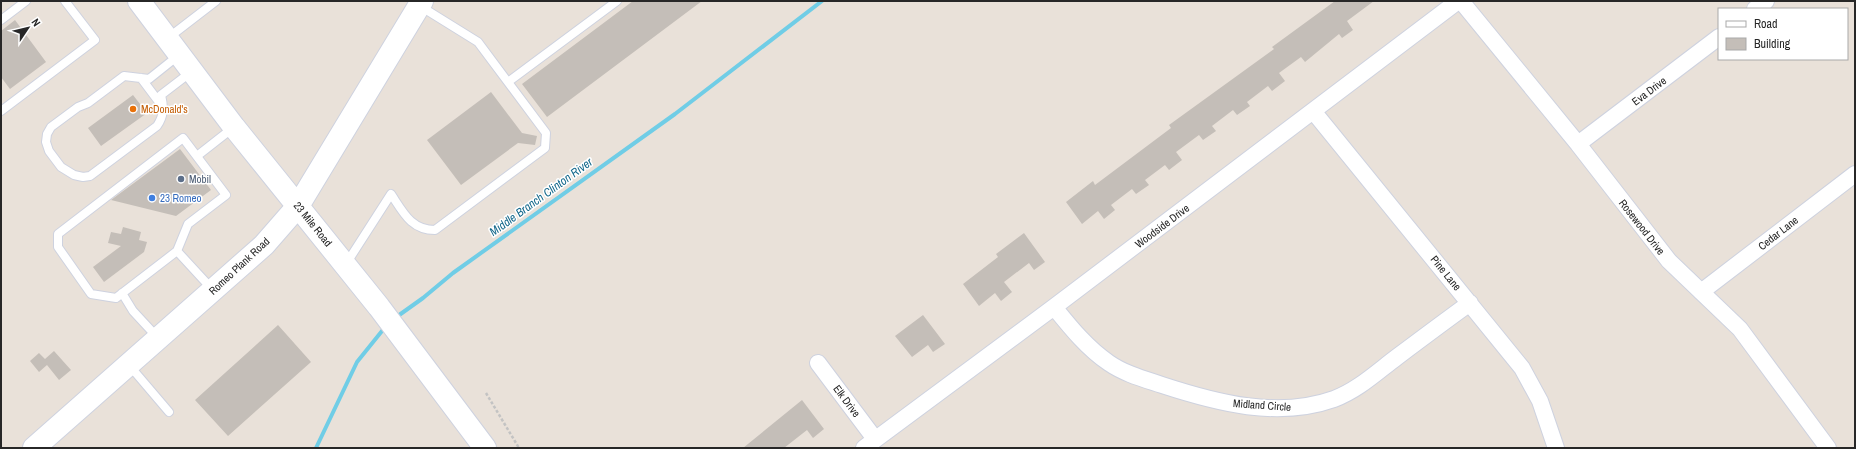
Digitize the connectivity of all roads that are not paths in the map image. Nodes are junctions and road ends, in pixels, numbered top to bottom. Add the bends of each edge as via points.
1 (26, 1) edge
2 (65, 1) edge
3 (139, 1) edge
4 (216, 1) edge
5 (617, 1) edge
6 (1458, 1) edge
7 (1461, 1) edge
8 (1766, 1) edge
9 (420, 3) edge
10 (1756, 8) edge
11 (1, 20) edge
12 (1718, 38) edge
13 (180, 55) junction
14 (141, 78) junction
15 (508, 82) junction
16 (163, 108) junction
17 (1, 111) edge
18 (1313, 111) junction
19 (234, 127) junction
20 (1578, 144) junction
21 (197, 156) junction
22 (1855, 174) edge
23 (298, 206) junction
24 (177, 251) junction
25 (346, 264) junction
26 (213, 290) junction
27 (1701, 292) junction
28 (122, 294) junction
29 (1470, 303) junction
30 (1054, 307) junction
31 (158, 338) junction
32 (818, 363) dead end
33 (128, 365) junction
34 (169, 412) dead end
35 (870, 444) edge
36 (34, 448) edge
37 (485, 448) edge
38 (1556, 448) edge
39 (1828, 448) edge

1 - 11 lane
2 - 17 lane via 95,40
3 - 13 main road, 23 Mile Road
4 - 13 lane
5 - 15 lane
6 - 18 street, Woodside Drive
7 - 20 street, Rosewood Drive
8 - 10 street
9 - 15 lane via 478,42
9 - 23 main road, Romeo Plank Road
12 - 20 street, Eva Drive
13 - 14 lane via 149,79
13 - 16 lane via 161,94
13 - 19 main road, 23 Mile Road
14 - 16 lane
14 - 16 lane via 124,76 51,127 46,142 54,159 66,172 83,177 90,176 157,126 162,118
15 - 25 lane via 546,133 546,148 435,230 425,230 415,225 406,217 391,194
18 - 29 street, Pine Lane
18 - 30 street, Woodside Drive
19 - 21 lane
19 - 23 main road, 23 Mile Road
20 - 27 street, Rosewood Drive via 1669,261
21 - 24 lane via 226,195 188,224
21 - 28 lane via 184,138 58,234 58,247 91,294 116,298
22 - 27 street, Cedar Lane
23 - 25 main road, 23 Mile Road
23 - 26 main road, Romeo Plank Road via 264,245
24 - 26 lane
24 - 28 lane
25 - 37 main road, 23 Mile Road
26 - 31 main road, Romeo Plank Road
27 - 39 street, Rosewood Drive via 1740,329
28 - 31 lane via 134,312
29 - 30 street, Midland Circle via 1358,386 1334,398 1292,409 1260,408 1221,402 1128,373 1096,354
29 - 38 street, Pine Lane via 1522,368 1540,401
30 - 35 street, Woodside Drive
31 - 33 main road, Romeo Plank Road
32 - 35 street, Elk Drive
33 - 34 lane
33 - 36 main road, Romeo Plank Road

